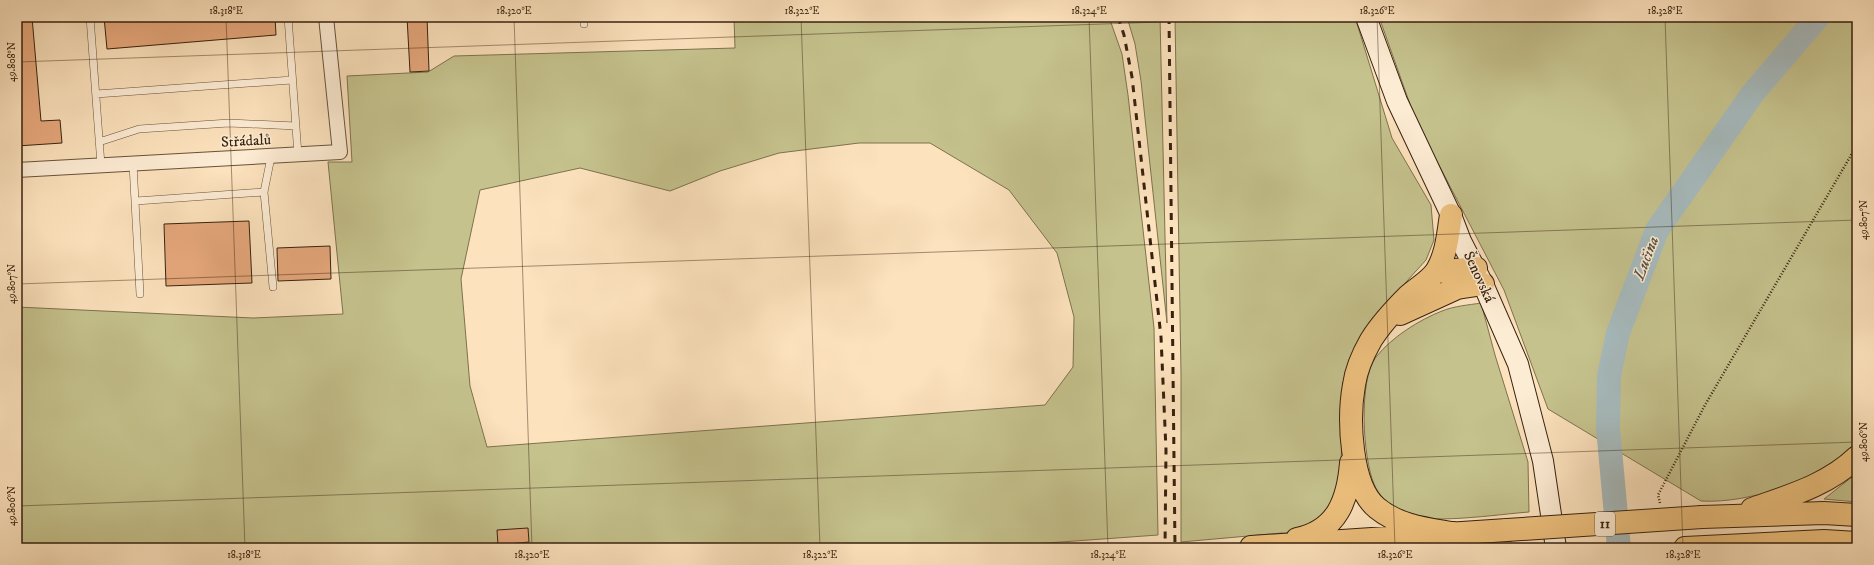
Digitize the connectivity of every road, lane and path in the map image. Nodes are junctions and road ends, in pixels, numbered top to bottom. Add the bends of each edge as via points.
1 (90, 17) edge
2 (288, 17) edge
3 (326, 17) edge
4 (1366, 17) edge
5 (292, 80) junction
6 (96, 94) junction
7 (296, 126) junction
8 (99, 142) junction
9 (1857, 145) edge
10 (298, 155) junction
11 (271, 157) junction
12 (133, 164) junction
13 (101, 165) junction
14 (17, 170) edge
15 (264, 192) junction
16 (136, 201) junction
17 (1451, 215) junction
18 (1436, 272) junction
19 (1480, 276) junction
20 (273, 287) dead end
21 (140, 294) dead end
22 (1386, 320) junction
23 (1353, 444) junction
24 (1857, 457) edge
25 (1658, 495) dead end
26 (1857, 515) edge
27 (1732, 516) junction
28 (1457, 534) junction
29 (1857, 543) edge
30 (1249, 547) edge
31 (1695, 547) edge
32 (1556, 548) edge

1 - 6 lane
2 - 5 lane
3 - 10 street, Střádalů via 340,152
4 - 17 street, Šenovská via 1397,101
5 - 6 lane
5 - 7 lane
6 - 8 lane
7 - 8 lane via 230,123 139,129
7 - 10 lane
8 - 13 lane
9 - 25 path via 1705,405
10 - 11 street, Střádalů
11 - 12 street, Střádalů
11 - 15 lane
12 - 13 street, Střádalů
12 - 16 lane
13 - 14 street, Střádalů
15 - 16 lane
15 - 20 lane
16 - 21 lane
17 - 18 highway via 1444,253
17 - 19 street, Šenovská via 1461,241
18 - 19 highway
18 - 22 highway
19 - 22 highway via 1467,286
19 - 32 street, Šenovská via 1518,364 1543,461
22 - 23 highway via 1370,341 1356,377 1352,408
23 - 28 highway via 1361,484 1366,495 1378,509 1409,526
23 - 30 highway via 1347,493 1335,516 1318,531 1300,538
24 - 27 highway, 11 via 1846,468 1809,488
26 - 27 highway, 11 via 1824,513
27 - 28 highway, 11, bridge
28 - 30 highway, 11
29 - 31 highway via 1824,541

